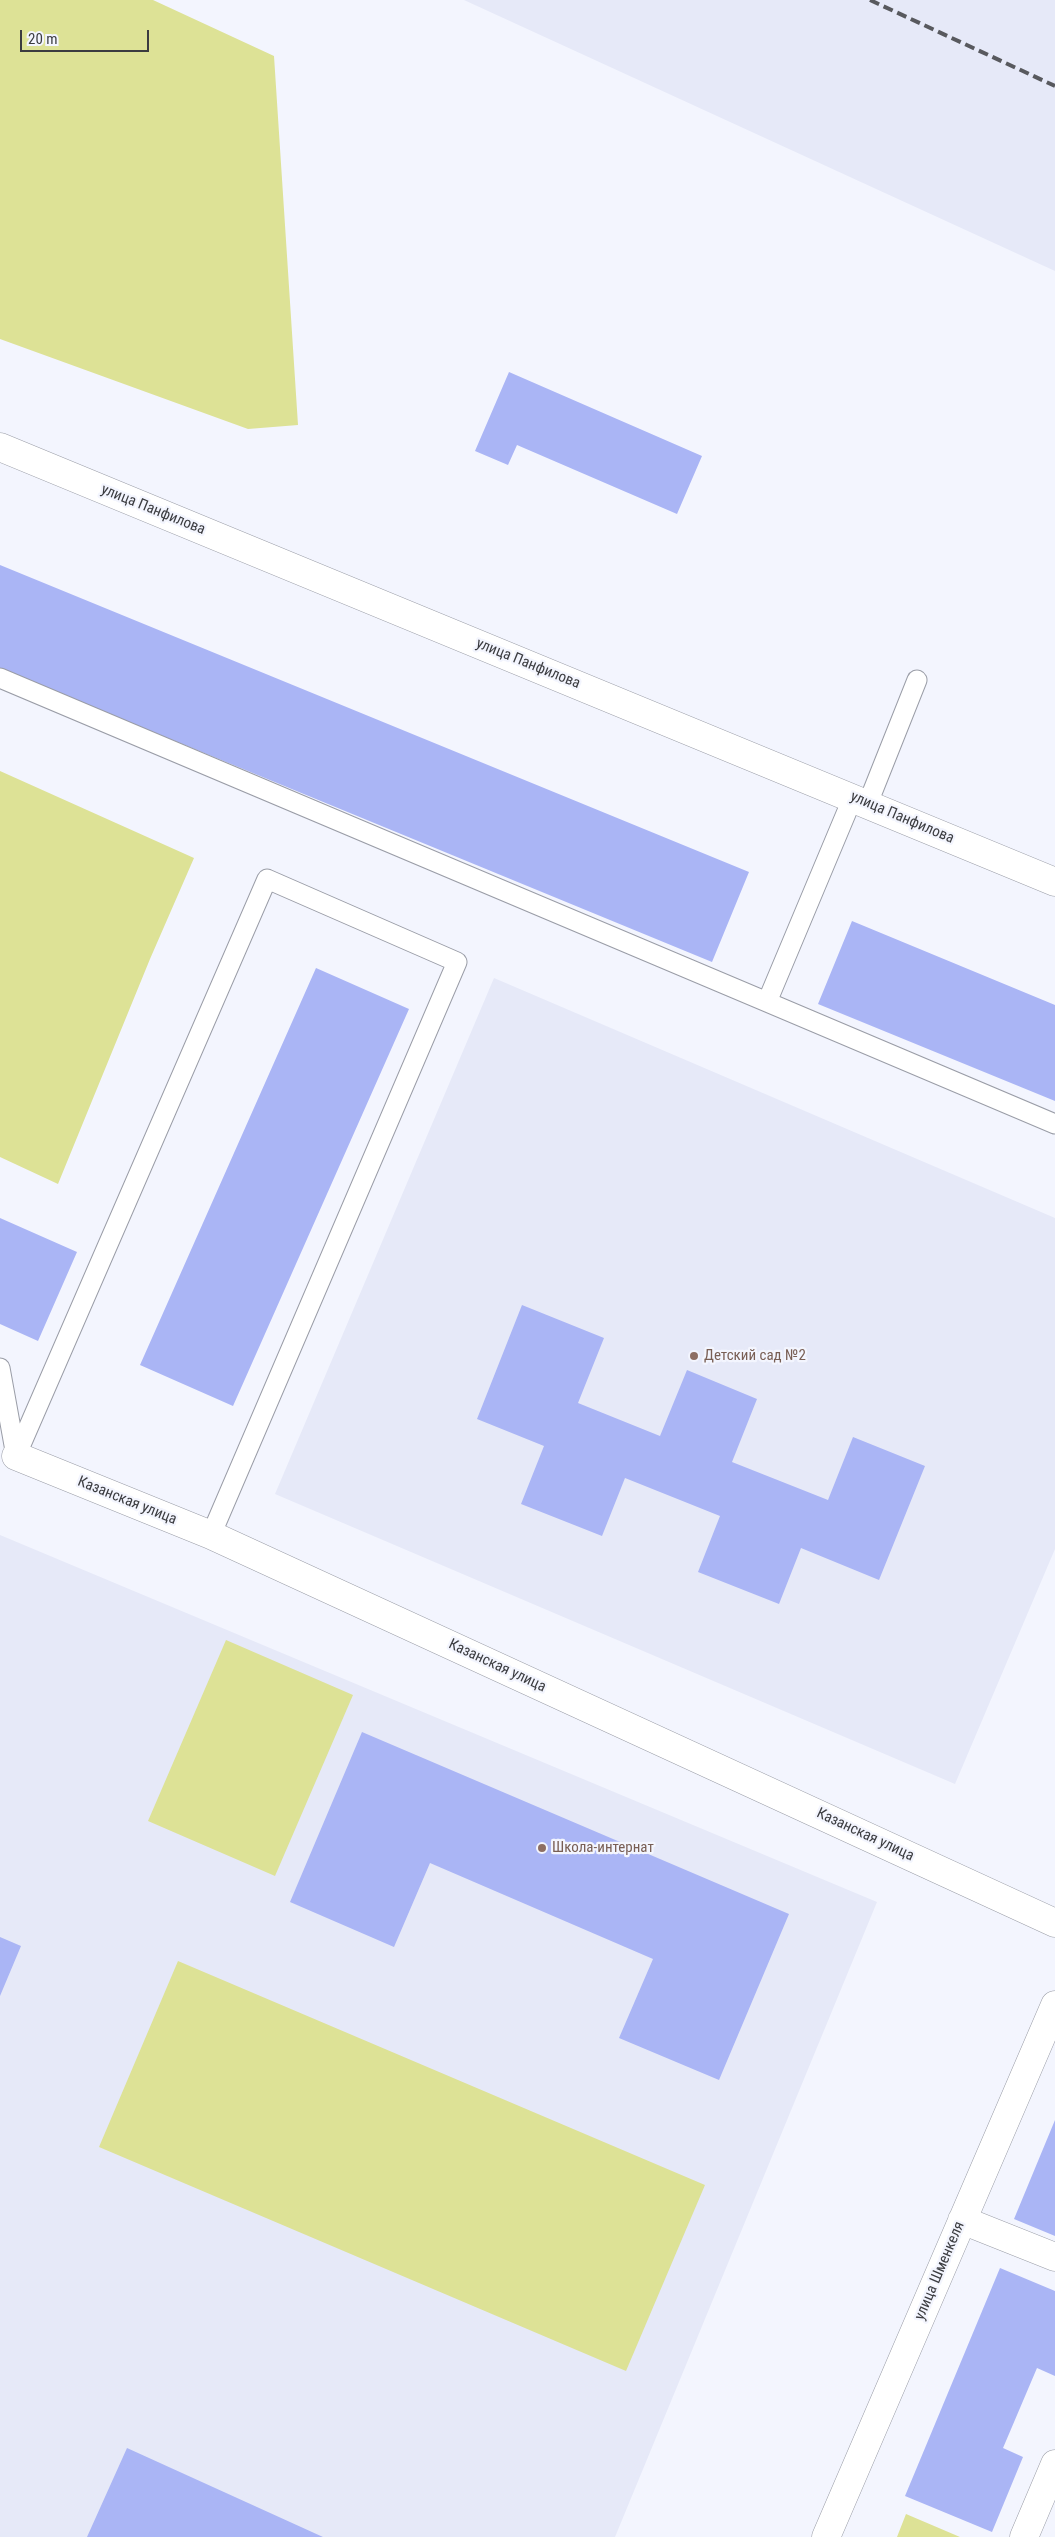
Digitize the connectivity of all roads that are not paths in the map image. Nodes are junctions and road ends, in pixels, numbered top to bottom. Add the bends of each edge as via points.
1 (0, 447) edge
2 (0, 678) edge
3 (917, 680) dead end
4 (860, 800) junction
5 (1055, 882) edge
6 (767, 1002) junction
7 (1055, 1124) edge
8 (0, 1368) edge
9 (16, 1456) junction
10 (211, 1535) junction
11 (1055, 1923) edge
12 (1055, 2005) edge
13 (962, 2220) junction
14 (1055, 2257) edge
15 (1055, 2464) edge
16 (826, 2537) edge
17 (1024, 2537) edge

1 - 4 street, улица Панфилова
2 - 6 lane
3 - 4 lane
4 - 5 street, улица Панфилова
4 - 6 lane
6 - 7 lane
8 - 9 lane
9 - 10 street, Казанская улица
9 - 10 lane via 267,879 457,962
10 - 11 street, Казанская улица
12 - 13 street, улица Шменкеля
13 - 14 street
13 - 16 street, улица Шменкеля
15 - 17 street

